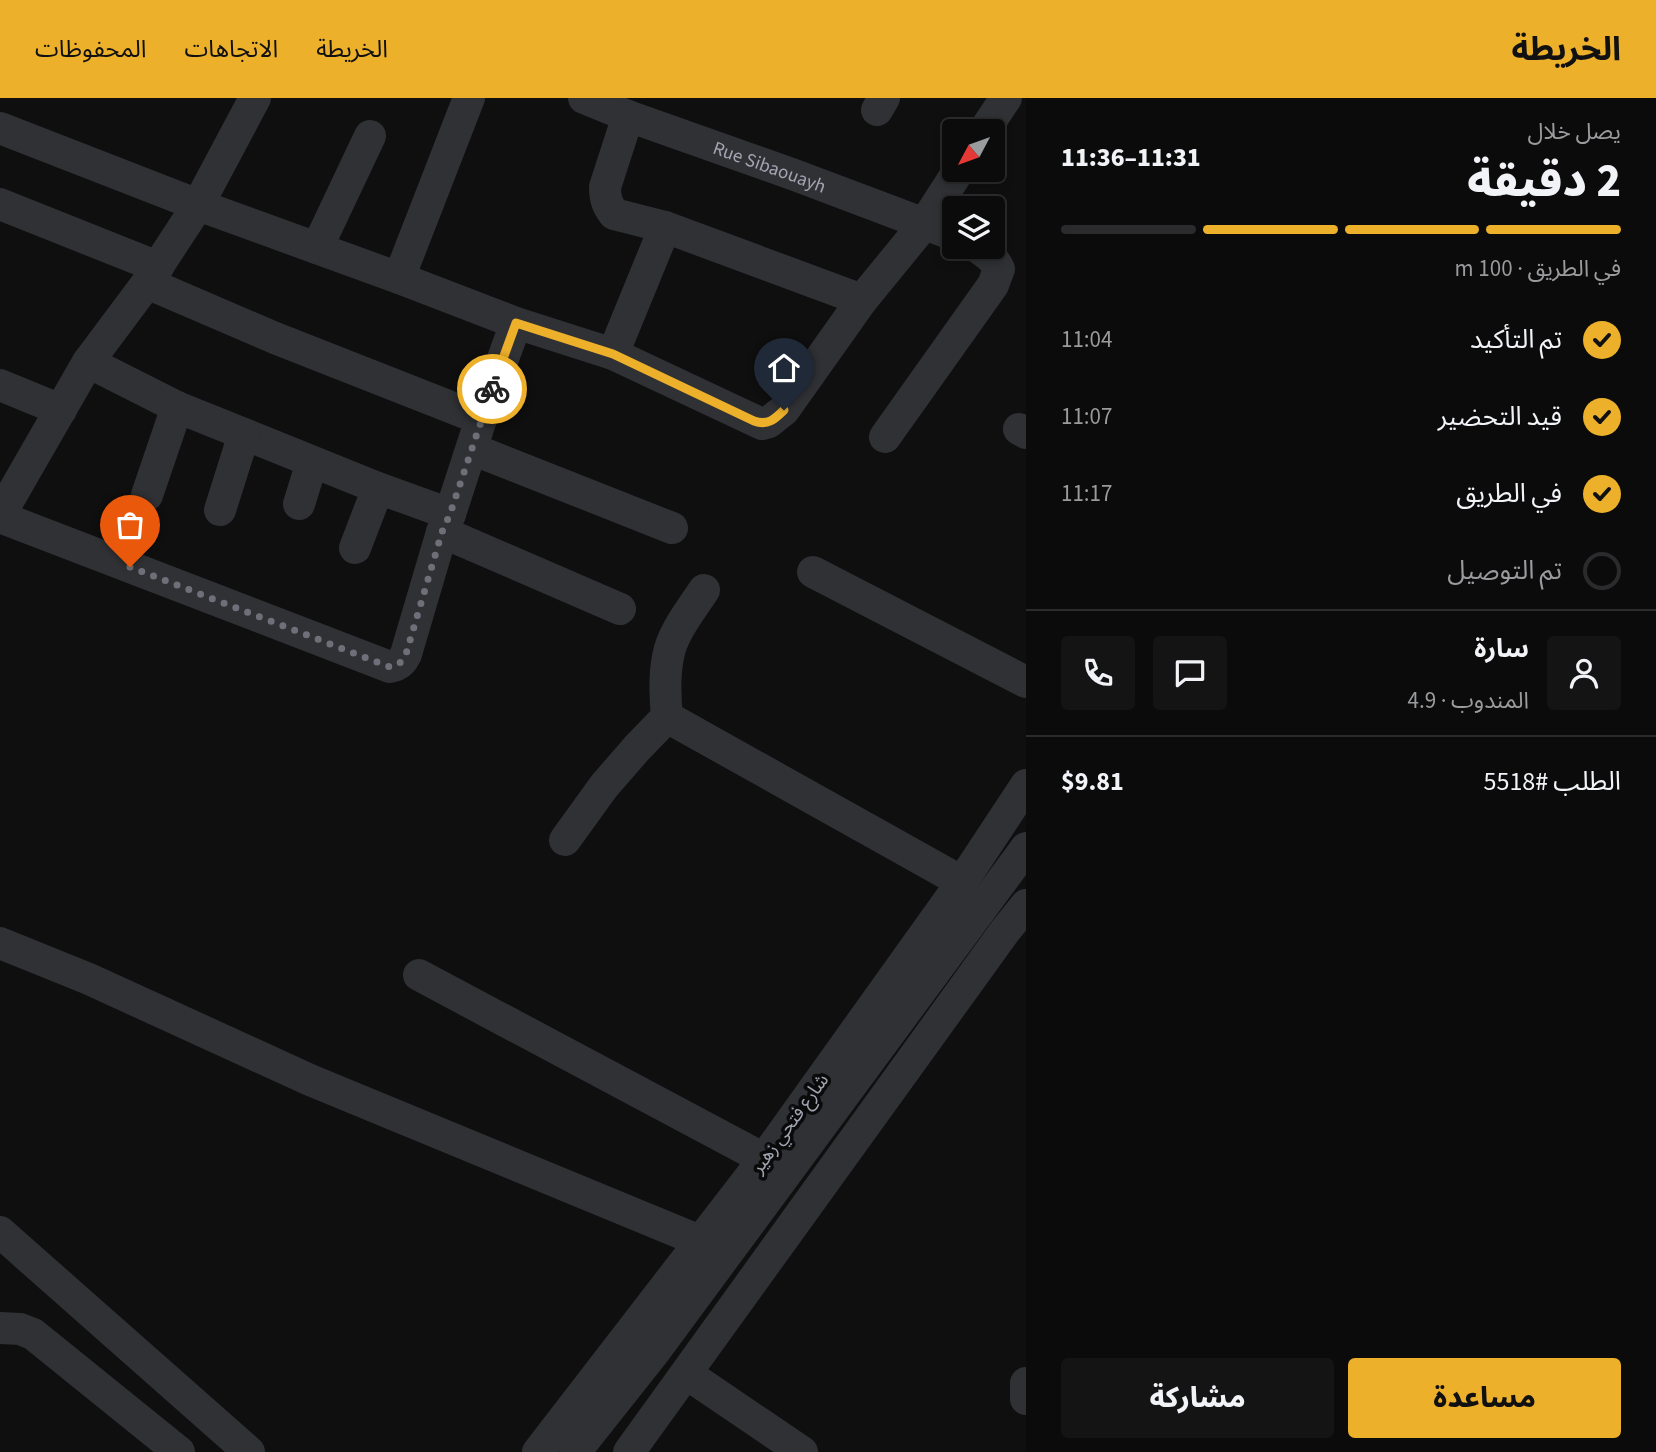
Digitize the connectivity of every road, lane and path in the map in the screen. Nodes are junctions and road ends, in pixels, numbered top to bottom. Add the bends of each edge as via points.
1 (255, 98) edge
2 (469, 98) edge
3 (583, 98) edge
4 (1006, 98) edge
5 (628, 116) junction
6 (992, 119) edge
7 (0, 128) edge
8 (370, 136) dead end
9 (951, 182) edge
10 (0, 204) edge
11 (198, 205) junction
12 (925, 223) junction
13 (665, 227) junction
14 (942, 230) edge
15 (317, 248) junction
16 (993, 259) edge
17 (153, 275) junction
18 (399, 278) junction
19 (862, 300) junction
20 (516, 323) junction
21 (613, 354) junction
22 (88, 362) junction
23 (0, 385) edge
24 (177, 407) junction
25 (61, 410) junction
26 (481, 419) junction
27 (244, 434) junction
28 (885, 437) dead end
29 (472, 449) junction
30 (312, 462) junction
31 (378, 488) junction
32 (147, 495) dead end
33 (299, 504) dead end
34 (220, 510) dead end
35 (0, 516) edge
36 (446, 523) junction
37 (672, 528) dead end
38 (355, 548) dead end
39 (813, 572) dead end
40 (705, 590) dead end
41 (620, 609) dead end
42 (1026, 682) edge
43 (667, 717) junction
44 (1026, 785) edge
45 (565, 839) dead end
46 (1026, 848) edge
47 (962, 882) junction
48 (1026, 905) edge
49 (1016, 938) edge
50 (0, 943) edge
51 (419, 975) dead end
52 (764, 1159) junction
53 (0, 1231) edge
54 (700, 1241) junction
55 (0, 1328) edge
56 (687, 1374) junction
57 (1026, 1383) edge
58 (1026, 1399) edge
59 (634, 1450) edge
60 (179, 1452) edge
61 (249, 1452) edge
62 (538, 1452) edge
63 (575, 1452) edge
64 (802, 1452) edge

1 - 11 street
2 - 18 street
3 - 5 street, Rue Sibaouayh
4 - 6 street
5 - 12 street, Rue Sibaouayh
5 - 13 street via 605,187 608,207 614,214
7 - 11 street
8 - 15 street
9 - 12 street
10 - 17 street
11 - 15 street
11 - 17 street
12 - 14 street, Rue Sibaouayh
12 - 19 street
13 - 19 street
13 - 21 street
15 - 18 street
16 - 28 street via 999,269 993,285
17 - 22 street
17 - 26 street via 275,338
18 - 20 street
19 - 21 street via 784,410 762,424
20 - 21 street
20 - 26 street
22 - 24 street
22 - 25 street
23 - 25 street
24 - 27 street
24 - 32 street
25 - 35 street
26 - 29 street
27 - 30 street
27 - 34 street
29 - 36 street
29 - 37 street
30 - 31 street
30 - 33 street
31 - 36 street
31 - 38 street
35 - 36 street via 390,667 402,662 406,654
36 - 41 street
39 - 42 street
40 - 43 street via 668,654
43 - 45 street via 604,786
43 - 47 street
44 - 47 street, شارع فتحي زهير
46 - 63 street, شارع فتحي زهير via 655,1351
47 - 52 street, شارع فتحي زهير
48 - 49 street
49 - 56 street
50 - 54 street via 310,1080
51 - 52 street
52 - 54 street, شارع فتحي زهير
53 - 61 street
54 - 62 street, شارع فتحي زهير
55 - 60 street via 33,1334
56 - 59 street
56 - 64 street
57 - 58 street

